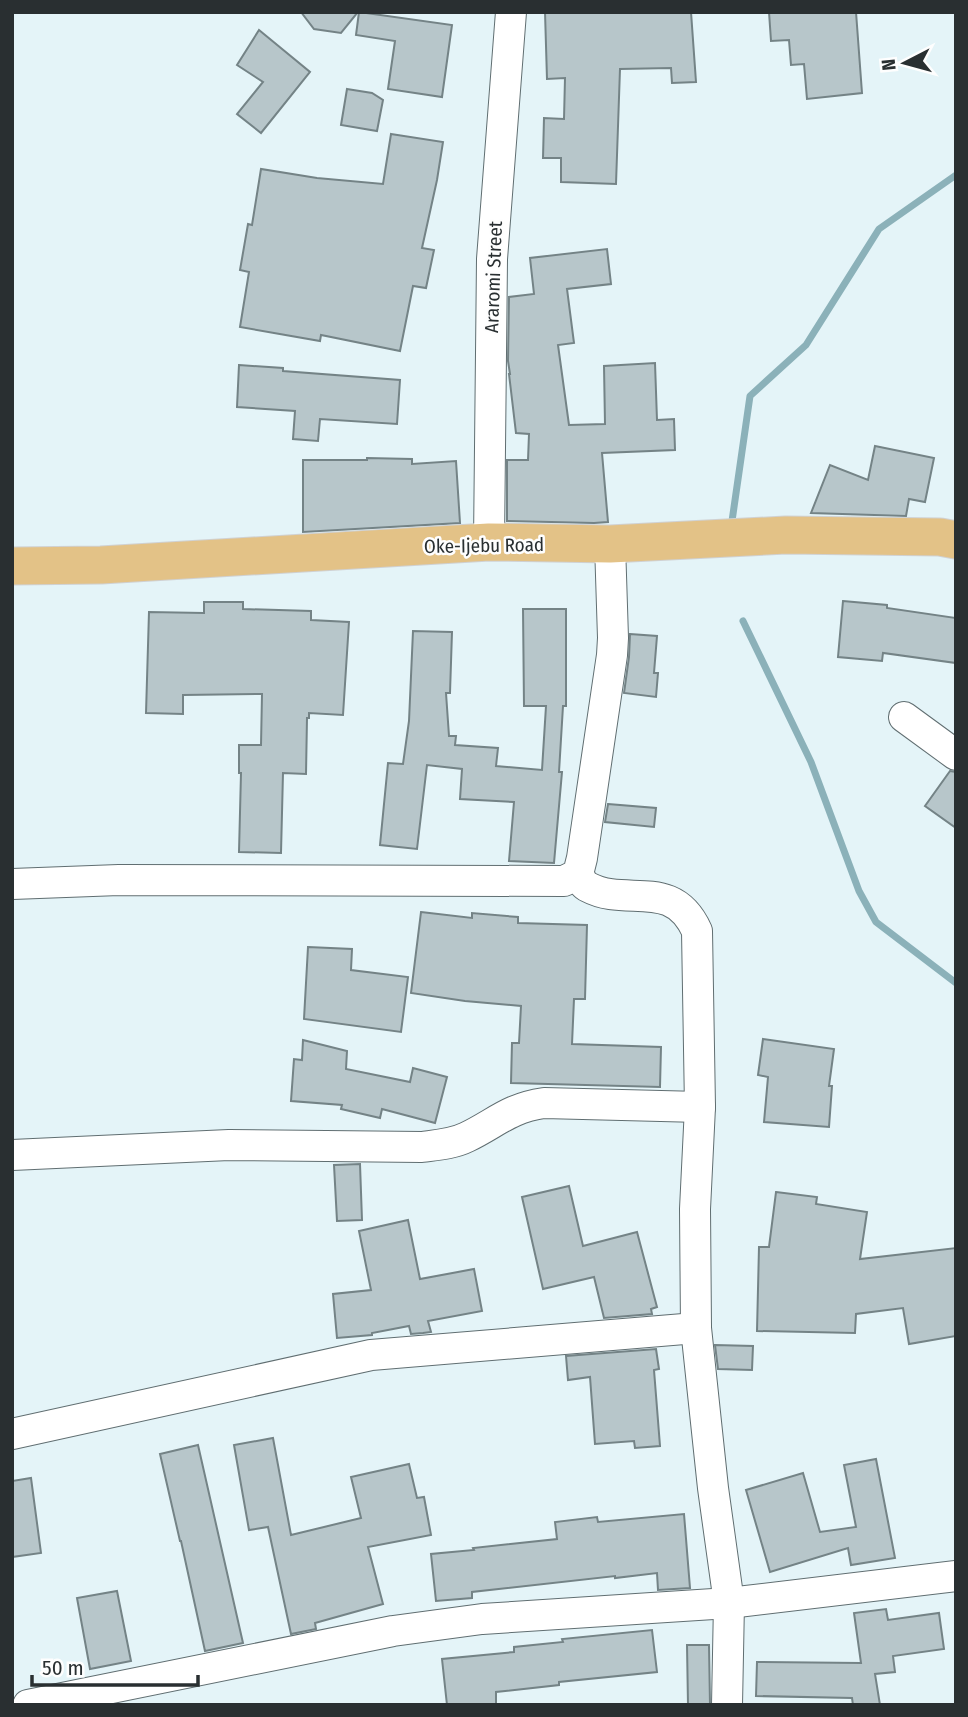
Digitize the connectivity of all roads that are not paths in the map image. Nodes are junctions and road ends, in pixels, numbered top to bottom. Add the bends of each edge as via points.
1 (511, 12) edge
2 (956, 540) edge
3 (489, 542) junction
4 (610, 544) junction
5 (12, 566) edge
6 (904, 717) dead end
7 (956, 755) edge
8 (578, 874) junction
9 (12, 884) edge
10 (700, 1107) junction
11 (12, 1155) edge
12 (696, 1328) junction
13 (12, 1434) edge
14 (956, 1576) edge
15 (729, 1603) junction
16 (28, 1705) edge
17 (727, 1705) edge

1 - 3 street, Araromi Street via 492,259
2 - 4 main road, Oke-Ijebu Road via 786,535
3 - 4 main road, Oke-Ijebu Road
3 - 5 main road, Oke-Ijebu Road
4 - 8 street via 614,638
6 - 7 street
8 - 9 street via 564,881
8 - 10 street via 586,886 611,894 656,896 680,907 692,919 697,931
10 - 11 street via 524,1105 466,1138 422,1147 229,1145
10 - 12 street
12 - 13 street via 371,1355
12 - 15 street
14 - 15 street
15 - 16 street via 482,1619 393,1631
15 - 17 street

